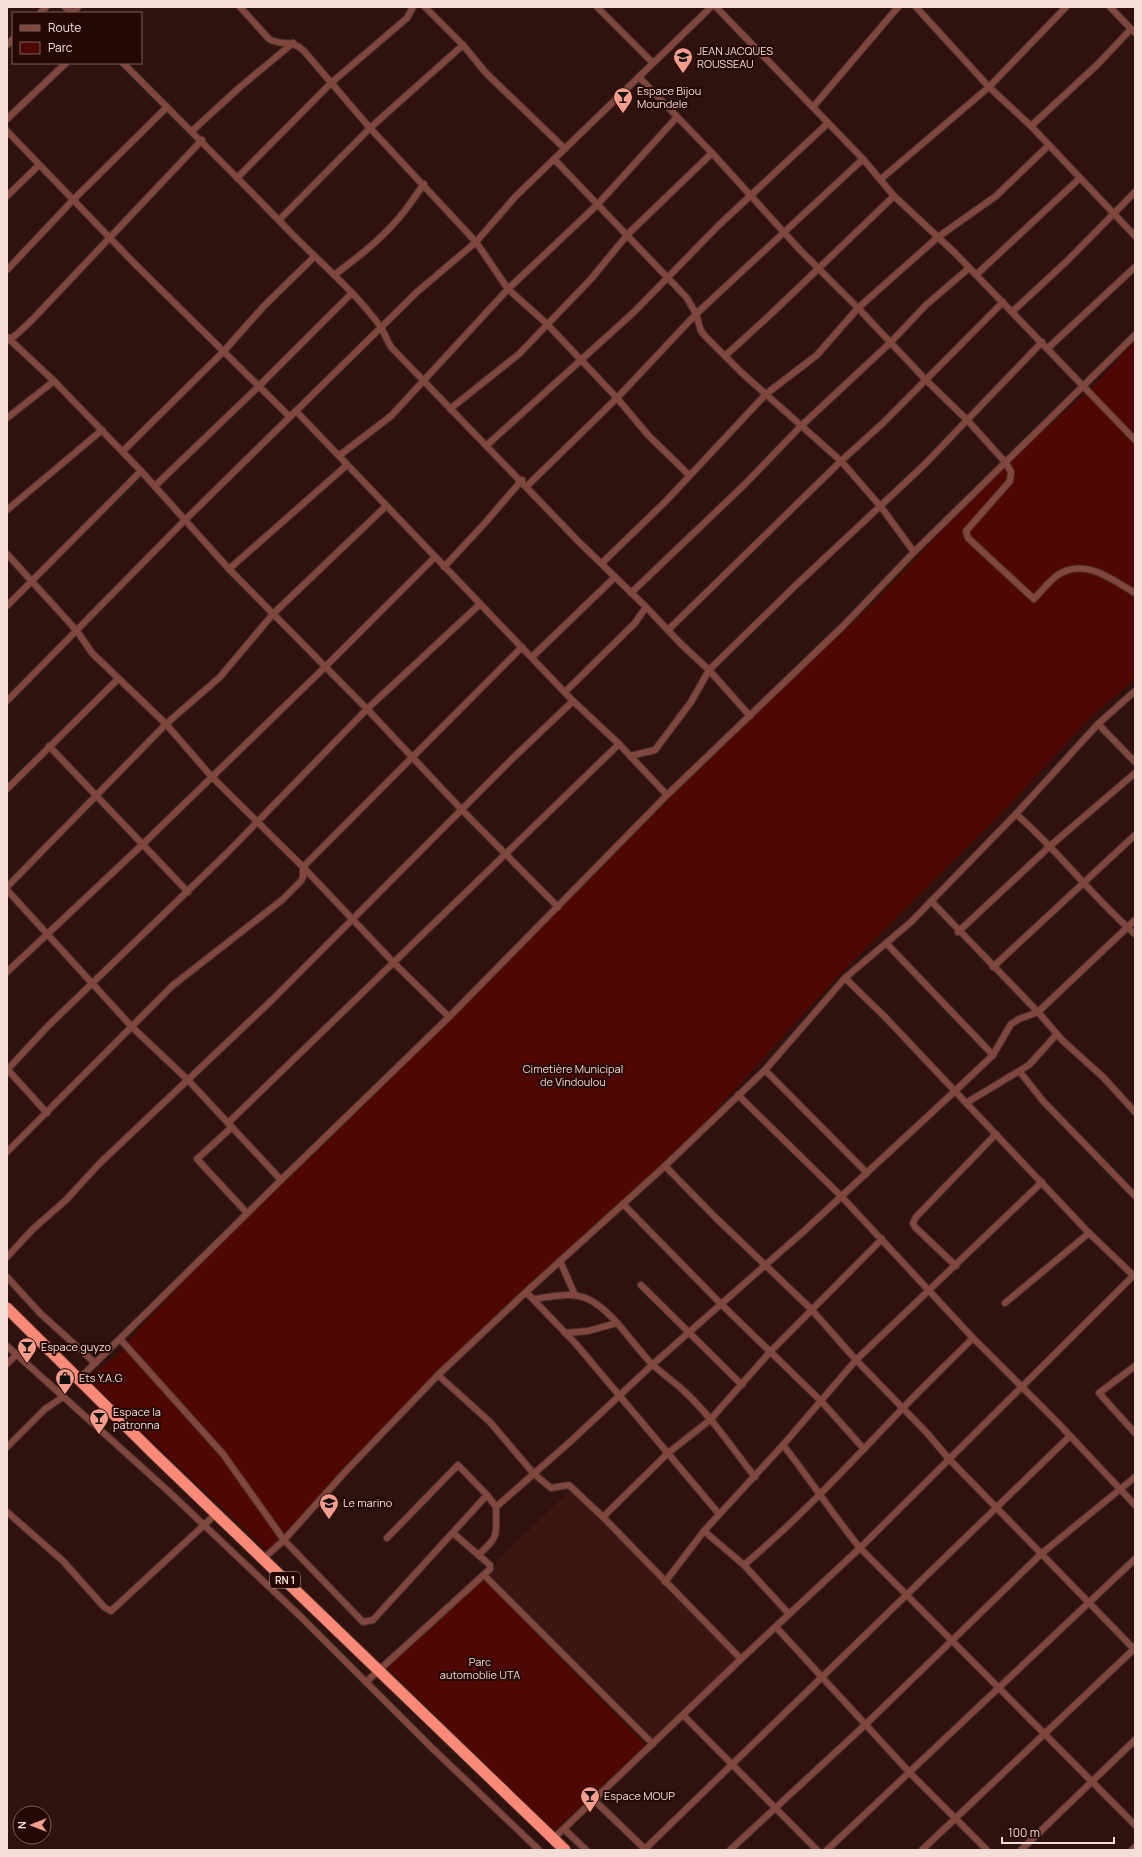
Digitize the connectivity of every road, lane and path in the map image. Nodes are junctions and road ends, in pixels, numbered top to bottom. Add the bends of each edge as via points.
1 (240, 7) edge
2 (413, 7) edge
3 (425, 7) edge
4 (597, 7) edge
5 (711, 7) edge
6 (716, 7) edge
7 (898, 7) edge
8 (916, 7) edge
9 (1066, 7) edge
10 (1110, 7) edge
11 (1133, 31) edge
12 (293, 43) junction
13 (463, 45) junction
14 (653, 63) junction
15 (65, 64) edge
16 (123, 64) edge
17 (639, 77) junction
18 (331, 83) junction
19 (989, 87) junction
20 (167, 107) junction
21 (813, 107) junction
22 (677, 117) junction
23 (7, 119) edge
24 (828, 123) junction
25 (1030, 126) junction
26 (370, 128) junction
27 (192, 131) junction
28 (7, 132) edge
29 (202, 140) junction
30 (1049, 145) junction
31 (565, 149) junction
32 (712, 153) junction
33 (554, 159) junction
34 (863, 159) junction
35 (39, 165) junction
36 (237, 178) junction
37 (1080, 178) junction
38 (881, 179) junction
39 (424, 184) junction
40 (1135, 192) edge
41 (750, 195) junction
42 (7, 196) edge
43 (894, 196) junction
44 (73, 200) junction
45 (598, 204) junction
46 (1114, 213) junction
47 (279, 220) junction
48 (784, 233) junction
49 (628, 234) junction
50 (1135, 236) edge
51 (110, 237) junction
52 (938, 237) junction
53 (476, 242) junction
54 (314, 257) junction
55 (1135, 267) edge
56 (817, 268) junction
57 (969, 268) junction
58 (7, 270) edge
59 (334, 275) junction
60 (976, 275) junction
61 (666, 277) junction
62 (508, 289) junction
63 (352, 293) junction
64 (1003, 302) junction
65 (858, 308) junction
66 (1012, 312) junction
67 (696, 314) junction
68 (547, 324) junction
69 (381, 327) junction
70 (1135, 335) edge
71 (8, 339) edge
72 (1042, 342) junction
73 (890, 343) junction
74 (1048, 348) junction
75 (224, 351) junction
76 (725, 356) junction
77 (581, 360) junction
78 (925, 379) junction
79 (423, 380) junction
80 (54, 381) junction
81 (259, 386) junction
82 (1083, 386) junction
83 (766, 394) junction
84 (616, 398) junction
85 (450, 408) junction
86 (296, 411) junction
87 (290, 417) junction
88 (7, 418) edge
89 (968, 420) junction
90 (801, 426) junction
91 (102, 430) junction
92 (1135, 440) edge
93 (487, 445) junction
94 (123, 451) junction
95 (340, 456) junction
96 (841, 461) junction
97 (1006, 463) junction
98 (347, 465) junction
99 (141, 471) junction
100 (689, 475) junction
101 (522, 480) junction
102 (155, 486) junction
103 (527, 486) junction
104 (386, 506) junction
105 (881, 507) junction
106 (7, 510) edge
107 (185, 520) junction
108 (914, 552) junction
109 (7, 554) edge
110 (435, 557) junction
111 (602, 563) junction
112 (444, 567) junction
113 (229, 569) junction
114 (615, 577) junction
115 (32, 581) junction
116 (631, 593) junction
117 (1135, 593) edge
118 (480, 604) junction
119 (7, 606) edge
120 (646, 607) junction
121 (273, 614) junction
122 (668, 630) junction
123 (77, 631) junction
124 (522, 647) junction
125 (532, 657) junction
126 (324, 668) junction
127 (709, 670) junction
128 (118, 679) junction
129 (1135, 691) edge
130 (565, 692) junction
131 (7, 701) edge
132 (573, 701) junction
133 (367, 709) junction
134 (750, 716) junction
135 (166, 724) junction
136 (1098, 724) junction
137 (619, 744) junction
138 (49, 746) junction
139 (413, 756) junction
140 (630, 756) junction
141 (1135, 762) edge
142 (1135, 773) edge
143 (211, 776) junction
144 (7, 789) edge
145 (95, 795) junction
146 (667, 795) junction
147 (462, 810) junction
148 (1016, 814) junction
149 (257, 821) junction
150 (1135, 835) edge
151 (144, 843) junction
152 (1050, 846) junction
153 (505, 853) junction
154 (303, 867) junction
155 (1083, 884) junction
156 (7, 887) edge
157 (7, 890) edge
158 (188, 892) junction
159 (931, 901) junction
160 (558, 908) junction
161 (352, 919) junction
162 (1135, 920) edge
163 (1127, 927) junction
164 (958, 932) junction
165 (47, 933) junction
166 (1135, 934) edge
167 (887, 944) junction
168 (394, 963) junction
169 (993, 967) junction
170 (7, 972) edge
171 (845, 978) junction
172 (92, 984) junction
173 (1038, 1012) junction
174 (449, 1017) junction
175 (132, 1027) junction
176 (1057, 1034) junction
177 (993, 1055) junction
178 (7, 1069) edge
179 (765, 1070) junction
180 (1020, 1072) junction
181 (188, 1080) junction
182 (955, 1091) junction
183 (738, 1095) junction
184 (966, 1103) junction
185 (1135, 1112) edge
186 (47, 1113) junction
187 (230, 1125) junction
188 (996, 1134) junction
189 (7, 1152) edge
190 (665, 1166) junction
191 (867, 1173) junction
192 (280, 1180) junction
193 (1042, 1182) junction
194 (1135, 1195) edge
195 (841, 1196) junction
196 (623, 1204) junction
197 (247, 1213) junction
198 (1089, 1233) junction
199 (882, 1239) junction
200 (7, 1257) edge
201 (560, 1261) junction
202 (766, 1264) junction
203 (956, 1266) junction
204 (1134, 1276) edge
205 (7, 1277) edge
206 (641, 1285) dead end
207 (930, 1291) junction
208 (526, 1292) junction
209 (575, 1295) junction
210 (534, 1299) junction
211 (1005, 1303) dead end
212 (721, 1304) junction
213 (7, 1308) edge
214 (811, 1309) junction
215 (617, 1323) junction
216 (565, 1333) junction
217 (688, 1333) junction
218 (973, 1338) junction
219 (120, 1339) junction
220 (7, 1346) edge
221 (770, 1352) junction
222 (16, 1355) junction
223 (856, 1360) junction
224 (95, 1363) junction
225 (7, 1364) edge
226 (652, 1365) junction
227 (1135, 1366) edge
228 (438, 1374) junction
229 (79, 1379) junction
230 (742, 1385) junction
231 (1022, 1386) junction
232 (63, 1397) junction
233 (618, 1397) junction
234 (821, 1401) junction
235 (902, 1409) junction
236 (710, 1420) junction
237 (1135, 1433) edge
238 (1070, 1436) junction
239 (783, 1445) junction
240 (7, 1447) edge
241 (864, 1450) junction
242 (668, 1453) junction
243 (949, 1459) junction
244 (534, 1474) junction
245 (755, 1477) junction
246 (1135, 1477) edge
247 (1120, 1490) junction
248 (487, 1495) junction
249 (820, 1496) junction
250 (1135, 1505) edge
251 (496, 1507) junction
252 (996, 1507) junction
253 (7, 1512) edge
254 (217, 1513) junction
255 (719, 1514) junction
256 (603, 1517) junction
257 (204, 1527) junction
258 (704, 1531) junction
259 (453, 1533) junction
260 (387, 1538) dead end
261 (284, 1540) junction
262 (860, 1548) junction
263 (1041, 1554) junction
264 (478, 1555) junction
265 (263, 1559) junction
266 (1135, 1559) edge
267 (744, 1564) junction
268 (484, 1575) junction
269 (665, 1582) junction
270 (906, 1593) junction
271 (1089, 1602) junction
272 (789, 1614) junction
273 (776, 1627) junction
274 (953, 1640) junction
275 (1135, 1649) edge
276 (741, 1659) junction
277 (379, 1670) junction
278 (821, 1677) junction
279 (366, 1682) junction
280 (1000, 1687) junction
281 (683, 1716) junction
282 (865, 1725) junction
283 (1046, 1734) junction
284 (1135, 1740) edge
285 (653, 1744) junction
286 (731, 1764) junction
287 (910, 1773) junction
288 (1092, 1780) junction
289 (594, 1800) junction
290 (775, 1807) junction
291 (955, 1818) junction
292 (1135, 1825) edge
293 (564, 1829) junction
294 (554, 1839) junction
295 (1135, 1847) edge
296 (646, 1849) edge
297 (539, 1850) edge
298 (564, 1850) edge
299 (586, 1850) edge
300 (730, 1850) edge
301 (817, 1850) edge
302 (828, 1850) edge
303 (922, 1850) edge
304 (987, 1850) edge
305 (1021, 1850) edge
306 (1132, 1850) edge

1 - 12 street via 269,38 275,42
2 - 18 street via 407,18
3 - 13 street
4 - 14 street
5 - 14 street
6 - 21 street
7 - 21 street
8 - 19 street
9 - 19 street
10 - 11 street
11 - 25 street
12 - 18 street via 304,51
12 - 27 street
13 - 26 street
13 - 31 street via 486,73
14 - 17 street
15 - 23 street
16 - 20 street
17 - 22 street
17 - 31 street
18 - 26 street
18 - 36 street
19 - 25 street
19 - 38 street
20 - 27 street
20 - 44 street
21 - 24 street
22 - 32 street
22 - 45 street
24 - 34 street
24 - 41 street
25 - 30 street
26 - 39 street
26 - 47 street
27 - 29 street
28 - 35 street
29 - 36 street
29 - 51 street
30 - 37 street
30 - 52 street via 996,196
31 - 33 street
32 - 41 street
32 - 49 street
33 - 45 street
33 - 53 street via 515,197
34 - 38 street
34 - 48 street
35 - 42 street
35 - 44 street
36 - 47 street
37 - 46 street
37 - 60 street
38 - 43 street
39 - 53 street
39 - 59 street via 387,231
40 - 46 street
41 - 48 street
41 - 61 street
43 - 52 street
43 - 56 street
44 - 51 street
44 - 58 street
45 - 49 street
45 - 62 street
46 - 50 street
46 - 66 street
47 - 54 street
48 - 56 street
48 - 67 street
49 - 61 street
49 - 68 street via 591,280
51 - 71 street via 32,320
51 - 75 street
52 - 57 street
52 - 65 street
53 - 62 street
53 - 69 street via 422,287
54 - 59 street
54 - 75 street via 263,307
55 - 74 street
56 - 65 street
56 - 76 street
57 - 60 street
57 - 73 street via 926,305
59 - 63 street
60 - 64 street
61 - 67 street via 687,298
61 - 77 street via 634,312
62 - 68 street
62 - 79 street
63 - 69 street
63 - 81 street
64 - 66 street
64 - 78 street
65 - 73 street
65 - 83 street via 817,355
66 - 72 street
67 - 76 street via 701,331
67 - 84 street
68 - 77 street
68 - 85 street via 519,354
69 - 79 street via 391,347
69 - 86 street
70 - 82 street
71 - 80 street
72 - 74 street
72 - 89 street
73 - 78 street
73 - 90 street
74 - 82 street
75 - 81 street
75 - 94 street
76 - 83 street
77 - 84 street
77 - 93 street
78 - 89 street
78 - 96 street
79 - 85 street
79 - 95 street via 391,416
80 - 88 street
80 - 91 street
81 - 87 street
81 - 102 street
82 - 92 street
82 - 97 street
83 - 90 street
83 - 100 street
84 - 100 street via 648,435
84 - 103 street
85 - 93 street
86 - 87 street
86 - 95 street
87 - 107 street
89 - 97 street
89 - 105 street
90 - 96 street
90 - 116 street via 745,484
91 - 94 street
91 - 106 street
93 - 101 street
94 - 99 street
95 - 98 street
96 - 105 street
96 - 122 street
97 - 108 street
97 - 117 street via 1011,472 1010,481 966,531 968,538 1034,599 1059,573 1073,568 1086,568 1106,576
98 - 104 street
98 - 113 street
99 - 102 street
99 - 115 street
100 - 111 street
101 - 103 street
101 - 112 street
102 - 107 street
103 - 111 street
104 - 110 street
104 - 121 street
105 - 108 street
105 - 127 street
107 - 113 street
107 - 123 street
108 - 134 street via 843,626
109 - 115 street
110 - 112 street
110 - 126 street
111 - 114 street
112 - 118 street
113 - 121 street
114 - 116 street
114 - 125 street
115 - 119 street
115 - 123 street
116 - 120 street
118 - 124 street
118 - 133 street
120 - 122 street
120 - 130 street via 635,623
121 - 126 street
121 - 135 street via 220,677
122 - 127 street
123 - 128 street via 92,653
123 - 131 street
124 - 125 street
124 - 139 street
125 - 130 street
126 - 133 street
126 - 143 street
127 - 134 street
127 - 140 street via 691,702 654,750
128 - 135 street
128 - 138 street
129 - 136 street
130 - 132 street
132 - 137 street
132 - 147 street
133 - 139 street
133 - 149 street
134 - 146 street
135 - 143 street
135 - 145 street
136 - 141 street
136 - 148 street
137 - 140 street
137 - 153 street
138 - 144 street
138 - 145 street
139 - 147 street
139 - 154 street
140 - 146 street
142 - 152 street
143 - 149 street
143 - 151 street
145 - 151 street
145 - 156 street
146 - 160 street
147 - 153 street
147 - 161 street
148 - 152 street
148 - 159 street
149 - 154 street
149 - 158 street
150 - 155 street
151 - 158 street
151 - 165 street
152 - 155 street
152 - 164 street
153 - 160 street
153 - 168 street
154 - 161 street
154 - 175 street via 301,881 282,900 172,986
155 - 163 street
155 - 169 street
157 - 165 street
158 - 172 street
159 - 164 street
159 - 167 street
160 - 174 street
161 - 168 street
161 - 181 street
162 - 163 street
163 - 166 street
163 - 173 street
164 - 169 street
165 - 170 street
165 - 172 street
167 - 171 street
167 - 177 street
168 - 174 street
168 - 187 street
169 - 173 street
171 - 179 street
171 - 182 street
172 - 175 street
172 - 178 street
173 - 176 street
173 - 177 street via 1019,1018 1011,1024
174 - 192 street
175 - 181 street
175 - 186 street
176 - 180 street
176 - 185 street via 1103,1077
177 - 182 street
178 - 186 street
179 - 183 street
179 - 191 street
180 - 184 street
180 - 194 street via 1043,1101
181 - 187 street
181 - 200 street via 99,1164
182 - 184 street
182 - 191 street
183 - 190 street
183 - 195 street
184 - 188 street
186 - 189 street
187 - 192 street
187 - 197 street via 197,1159
188 - 193 street
188 - 203 street via 916,1217 914,1223 915,1227
190 - 196 street
190 - 202 street
191 - 195 street
192 - 197 street
193 - 198 street
193 - 203 street
195 - 199 street
195 - 202 street
196 - 201 street
196 - 212 street
197 - 219 street
198 - 204 street
198 - 211 street
199 - 207 street
199 - 214 street
201 - 208 street
201 - 209 street
202 - 212 street
202 - 214 street
203 - 207 street
204 - 231 street
205 - 224 street via 41,1314
206 - 217 street
207 - 218 street
207 - 223 street
208 - 210 street
208 - 228 street
209 - 210 street
209 - 215 street via 589,1300
210 - 216 street
212 - 217 street
212 - 221 street
213 - 229 highway, RN 1
214 - 221 street
214 - 223 street
215 - 216 street via 588,1331
215 - 226 street
216 - 233 street
217 - 226 street
217 - 230 street
218 - 231 street
218 - 235 street
219 - 224 street
219 - 261 street via 223,1454
220 - 222 street
221 - 230 street
221 - 234 street
222 - 225 street
222 - 232 street
223 - 234 street
223 - 235 street
224 - 229 street
226 - 233 street
226 - 236 street via 685,1392
227 - 237 street via 1099,1393
228 - 244 street via 490,1422
228 - 261 street
229 - 254 highway, RN 1
230 - 236 street
231 - 238 street
231 - 243 street
232 - 240 street via 45,1409
232 - 257 street via 167,1490
233 - 242 street
233 - 244 street
234 - 239 street
234 - 241 street
235 - 241 street
235 - 243 street
236 - 242 street
236 - 245 street
238 - 247 street
238 - 252 street
239 - 245 street
239 - 249 street
241 - 249 street
242 - 255 street
242 - 256 street
243 - 252 street
243 - 262 street
244 - 251 street
244 - 256 street via 551,1488 569,1486
245 - 255 street
246 - 247 street
247 - 250 street
247 - 263 street
248 - 251 street
248 - 259 street
248 - 260 street via 458,1465
249 - 262 street
249 - 267 street
251 - 264 street via 493,1542
252 - 263 street
252 - 270 street
253 - 257 street via 63,1561 104,1607 111,1611
254 - 257 street
254 - 265 highway, RN 1
255 - 258 street
256 - 269 street
257 - 279 street via 299,1614
258 - 267 street
258 - 269 street
259 - 261 street via 372,1620 366,1623 359,1621
259 - 264 street
261 - 265 street
262 - 270 street
262 - 272 street
263 - 271 street
263 - 274 street
264 - 268 street via 491,1567
265 - 277 highway, RN 1
266 - 271 street
267 - 272 street
268 - 277 street
268 - 285 street
269 - 276 street
270 - 274 street
270 - 278 street
271 - 275 street
271 - 280 street
272 - 273 street
273 - 276 street
273 - 278 street
274 - 280 street
274 - 282 street
275 - 283 street
276 - 281 street
277 - 279 street
277 - 294 highway, RN 1
278 - 282 street
278 - 286 street
279 - 297 street
280 - 283 street
280 - 287 street
281 - 285 street
281 - 286 street
282 - 287 street
282 - 290 street
283 - 288 street
283 - 291 street
284 - 288 street
285 - 289 street
286 - 290 street
286 - 296 street
287 - 291 street
287 - 302 street
288 - 292 street
288 - 305 street
289 - 293 street
289 - 296 street
290 - 300 street
290 - 301 street
291 - 303 street
291 - 304 street
293 - 294 street
293 - 299 street
294 - 298 highway, RN 1
295 - 306 street

